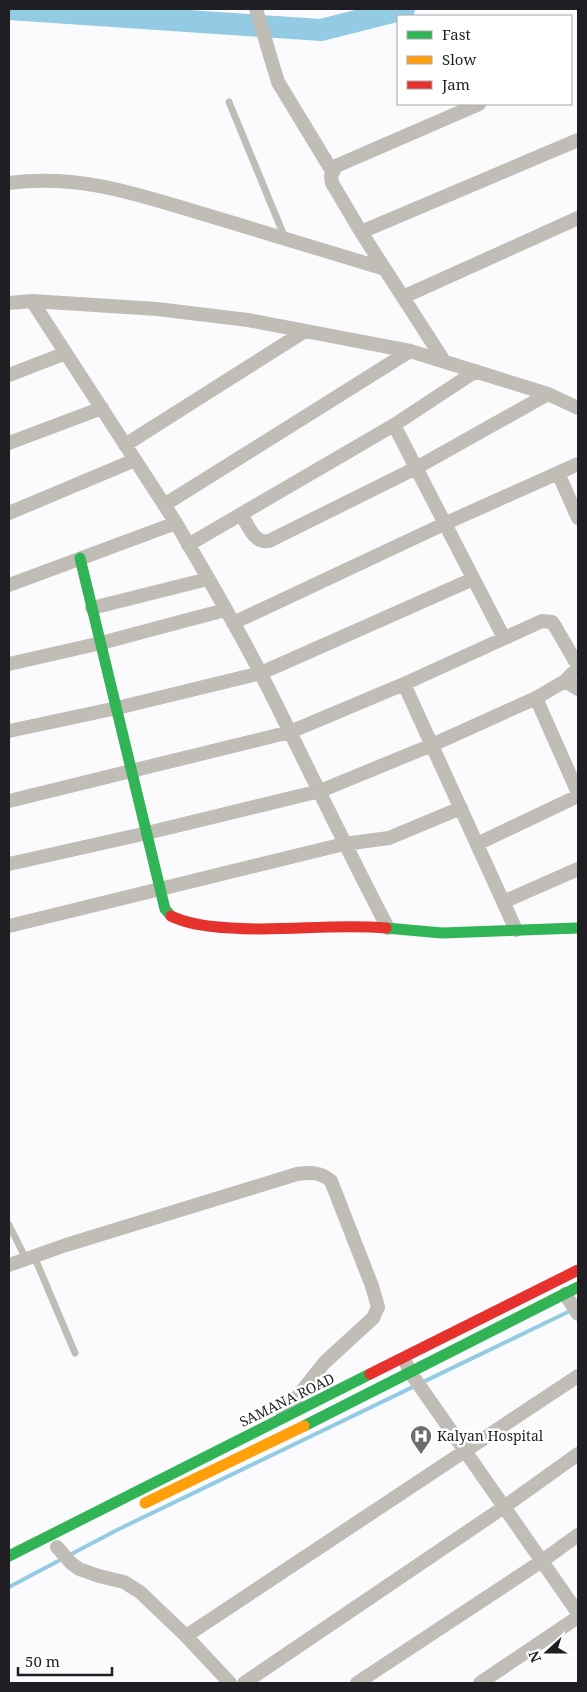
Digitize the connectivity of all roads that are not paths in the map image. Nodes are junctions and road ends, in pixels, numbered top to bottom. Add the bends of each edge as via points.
1 (256, 9) edge
2 (229, 102) dead end
3 (477, 105) edge
4 (578, 140) edge
5 (332, 171) junction
6 (9, 183) edge
7 (578, 218) edge
8 (362, 232) junction
9 (286, 238) junction
10 (385, 269) junction
11 (403, 297) junction
12 (32, 301) junction
13 (9, 303) edge
14 (305, 331) junction
15 (410, 351) junction
16 (66, 353) junction
17 (444, 361) junction
18 (476, 371) junction
19 (9, 375) edge
20 (548, 394) junction
21 (102, 408) junction
22 (578, 408) edge
23 (394, 425) junction
24 (9, 442) edge
25 (125, 444) junction
26 (135, 460) junction
27 (578, 464) edge
28 (416, 468) junction
29 (558, 473) junction
30 (164, 505) junction
31 (9, 513) edge
32 (241, 514) junction
33 (578, 518) edge
34 (176, 523) junction
35 (444, 524) junction
36 (188, 544) junction
37 (80, 558) junction
38 (208, 579) junction
39 (473, 579) junction
40 (9, 585) edge
41 (92, 608) junction
42 (225, 610) junction
43 (233, 623) junction
44 (504, 638) junction
45 (101, 643) junction
46 (9, 664) edge
47 (578, 667) edge
48 (261, 673) junction
49 (565, 681) junction
50 (404, 684) junction
51 (578, 689) edge
52 (536, 698) junction
53 (117, 708) junction
54 (9, 732) edge
55 (290, 732) junction
56 (432, 745) junction
57 (132, 771) junction
58 (320, 791) junction
59 (578, 794) edge
60 (9, 801) edge
61 (461, 808) junction
62 (147, 833) junction
63 (344, 844) junction
64 (477, 844) junction
65 (9, 864) edge
66 (578, 869) edge
67 (160, 889) junction
68 (503, 902) junction
69 (9, 926) edge
70 (388, 928) junction
71 (578, 928) edge
72 (516, 930) junction
73 (9, 1225) edge
74 (30, 1258) junction
75 (9, 1264) edge
76 (578, 1270) edge
77 (578, 1287) edge
78 (565, 1294) junction
79 (576, 1310) edge
80 (75, 1353) dead end
81 (404, 1358) junction
82 (410, 1372) junction
83 (578, 1376) edge
84 (277, 1421) junction
85 (465, 1451) junction
86 (578, 1454) edge
87 (504, 1507) junction
88 (135, 1508) dead end
89 (578, 1535) edge
90 (57, 1547) dead end
91 (9, 1556) edge
92 (542, 1561) junction
93 (578, 1615) edge
94 (186, 1636) junction
95 (230, 1683) edge
96 (244, 1683) edge
97 (358, 1683) edge
98 (480, 1683) edge

1 - 5 street via 278,82
2 - 9 lane
3 - 5 street via 336,166
4 - 8 street
5 - 8 street via 332,183
6 - 9 street via 58,181 119,189
7 - 11 street
8 - 10 street
9 - 10 street
10 - 11 street
11 - 17 street
12 - 13 street
12 - 14 street via 157,309
12 - 16 street
14 - 15 street
14 - 25 street
15 - 17 street
15 - 30 street
16 - 19 street
16 - 21 street
17 - 18 street
18 - 20 street
18 - 23 street
20 - 22 street
20 - 28 street
21 - 24 street
21 - 25 street
23 - 28 street
23 - 32 street
25 - 26 street
26 - 30 street
26 - 31 street
27 - 29 street
28 - 32 street via 269,541 259,541
28 - 35 street
29 - 33 street
29 - 35 street
30 - 34 street
32 - 36 street
34 - 36 street
34 - 37 street
35 - 39 street
35 - 43 street
36 - 38 street
37 - 40 street
37 - 41 main road
38 - 41 street
38 - 42 street
39 - 44 street
39 - 48 street
41 - 45 main road
42 - 43 street
42 - 45 street
43 - 48 street
44 - 47 street via 542,621 552,622
44 - 50 street
45 - 46 street
45 - 53 main road
47 - 49 street
48 - 53 street
48 - 55 street
49 - 51 street
49 - 52 street
50 - 55 street
50 - 56 street
52 - 56 street
52 - 59 street
53 - 54 street
53 - 57 main road
55 - 57 street
55 - 58 street
56 - 58 street
56 - 61 street
57 - 60 street
57 - 62 main road
58 - 62 street
58 - 63 street
59 - 64 street
61 - 63 street via 389,838
61 - 64 street
62 - 65 street
62 - 67 main road
63 - 67 street
63 - 70 street
64 - 68 street
66 - 68 street
67 - 69 street
67 - 70 main road via 165,909 182,921 261,930
68 - 72 street
70 - 72 main road via 442,933
71 - 72 main road
73 - 74 lane
74 - 75 street
74 - 80 lane
74 - 84 street via 297,1174 322,1174 331,1181 378,1307 373,1318 324,1363
76 - 81 main road, SAMANA ROAD
77 - 78 main road
78 - 79 street
78 - 82 main road
81 - 82 street
81 - 84 main road, SAMANA ROAD
82 - 85 street
82 - 88 main road
83 - 85 street
84 - 91 main road, SAMANA ROAD
85 - 87 street
85 - 94 street
86 - 87 street
87 - 92 street
87 - 96 street
89 - 92 street
90 - 94 street via 79,1569 132,1586
92 - 93 street
92 - 97 street
93 - 98 street
94 - 95 street

